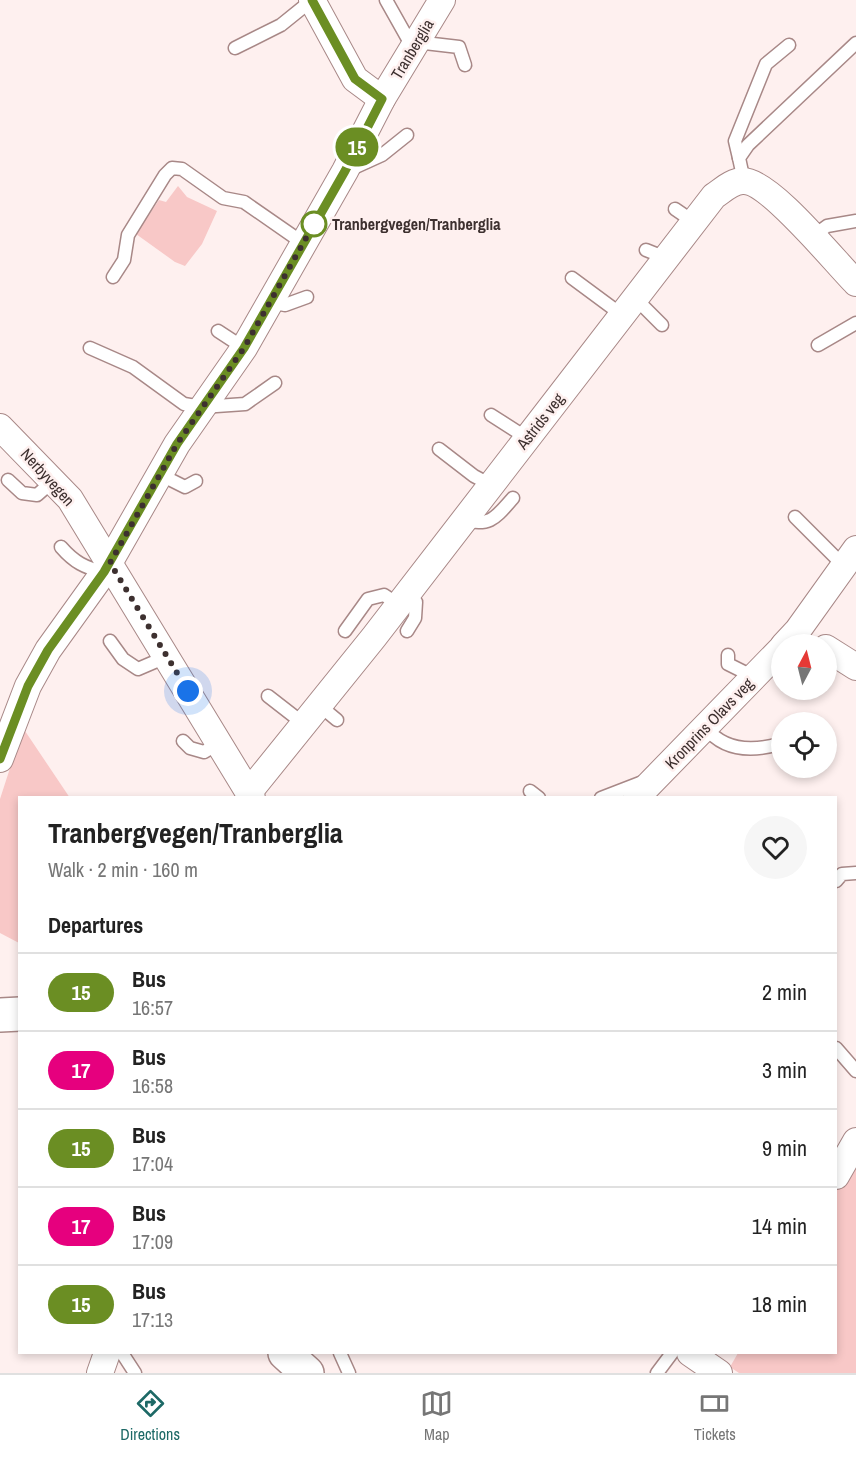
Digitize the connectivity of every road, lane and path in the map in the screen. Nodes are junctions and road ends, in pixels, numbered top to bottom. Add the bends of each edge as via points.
1 (312, 0) edge
2 (386, 0) edge
3 (442, 0) edge
4 (856, 43) edge
5 (414, 45) junction
6 (789, 45) dead end
7 (235, 48) dead end
8 (465, 64) dead end
9 (382, 99) junction
10 (407, 135) dead end
11 (741, 169) junction
12 (345, 171) junction
13 (856, 220) edge
14 (812, 237) junction
15 (303, 243) junction
16 (113, 276) dead end
17 (572, 278) dead end
18 (856, 283) edge
19 (307, 297) dead end
20 (270, 302) junction
21 (629, 307) junction
22 (856, 323) edge
23 (662, 325) dead end
24 (218, 331) dead end
25 (818, 345) dead end
26 (90, 348) dead end
27 (244, 348) junction
28 (275, 383) dead end
29 (202, 407) junction
30 (491, 415) dead end
31 (1, 428) edge
32 (527, 438) junction
33 (439, 449) dead end
34 (159, 474) junction
35 (8, 480) dead end
36 (53, 481) junction
37 (196, 481) dead end
38 (502, 491) junction
39 (795, 517) dead end
40 (61, 547) dead end
41 (850, 557) edge
42 (107, 567) junction
43 (404, 599) junction
44 (345, 631) dead end
45 (407, 631) dead end
46 (793, 634) edge
47 (110, 640) dead end
48 (728, 655) dead end
49 (837, 655) edge
50 (166, 657) junction
51 (771, 658) edge
52 (856, 667) edge
53 (754, 676) junction
54 (268, 696) dead end
55 (320, 716) junction
56 (5, 725) edge
57 (705, 727) junction
58 (183, 741) dead end
59 (219, 743) junction
60 (771, 745) edge
61 (0, 759) edge
62 (644, 790) edge
63 (250, 796) edge
64 (606, 796) edge
65 (856, 873) edge
66 (837, 880) edge
67 (18, 1014) edge
68 (0, 1015) edge
69 (837, 1048) edge
70 (856, 1071) edge
71 (856, 1141) edge
72 (837, 1174) edge
73 (107, 1354) edge
74 (123, 1354) edge
75 (286, 1354) edge
76 (340, 1354) edge
77 (671, 1354) edge
78 (692, 1354) edge
79 (722, 1366) edge
80 (100, 1373) edge
81 (135, 1373) edge
82 (307, 1373) edge
83 (349, 1373) edge
84 (657, 1373) edge

1 - 7 lane via 280,25
1 - 9 street via 355,79
2 - 5 lane
3 - 5 street, Tranberglia
4 - 11 lane via 759,132
5 - 8 lane via 459,47
5 - 9 street, Tranberglia
6 - 11 lane via 766,64 735,141
9 - 12 street, Tranberglia
10 - 12 lane via 382,155
11 - 14 street via 785,206
11 - 21 street, Astrids veg via 730,184 685,215 656,254
12 - 15 street, Tranberglia
13 - 14 lane via 827,226
14 - 18 street
15 - 16 lane via 244,202 223,198 182,169 172,168 128,235 124,260
15 - 20 street, Tranberglia
17 - 21 lane
19 - 20 lane via 285,306
20 - 27 street, Tranberglia
21 - 23 lane
21 - 32 street, Astrids veg via 579,384
22 - 25 lane
24 - 27 lane
26 - 29 lane via 133,367 184,404
27 - 29 street, Tranberglia
28 - 29 lane via 245,404
29 - 34 street, Tranberglia
30 - 32 lane
31 - 36 street, Nerbyvegen
32 - 38 street, Astrids veg
33 - 38 lane via 474,476
34 - 37 lane via 185,487
34 - 42 street, Tranberglia
35 - 36 lane via 22,492 37,495
36 - 42 street, Nerbyvegen via 70,499
38 - 43 street, Astrids veg via 464,520
39 - 41 lane
40 - 42 lane via 86,568
41 - 46 street, Kronprins Olavs veg
42 - 50 street, Nerbyvegen
42 - 56 street, Tranberglia via 48,650
43 - 44 lane via 384,595 368,599
43 - 45 lane via 416,602 415,618
43 - 55 street, Astrids veg via 334,678
47 - 50 lane via 123,659 138,669
48 - 53 lane via 728,663
49 - 52 street
50 - 59 street, Nerbyvegen
51 - 53 street, Kronprins Olavs veg
53 - 57 street, Kronprins Olavs veg
54 - 55 lane
55 - 63 street, Astrids veg
56 - 61 street, Tranberglia
57 - 60 lane via 714,739 729,746 746,749
57 - 62 street, Kronprins Olavs veg
58 - 59 lane via 204,752
59 - 63 street, Nerbyvegen
62 - 64 lane via 634,784
65 - 66 lane via 842,874
67 - 68 main road
69 - 70 lane
71 - 72 street
73 - 80 street
74 - 81 lane
75 - 82 main road
76 - 83 lane
77 - 84 lane
78 - 79 street

